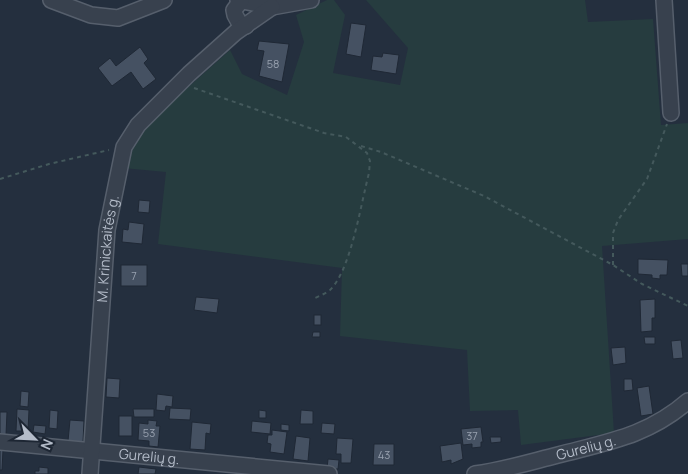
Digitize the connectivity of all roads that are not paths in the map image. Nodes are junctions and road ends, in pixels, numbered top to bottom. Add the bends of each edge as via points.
1 (51, 0) edge
2 (164, 0) edge
3 (311, 0) edge
4 (664, 0) edge
5 (239, 1) edge
6 (272, 7) junction
7 (246, 26) junction
8 (671, 113) road end
9 (688, 401) edge
10 (0, 442) edge
11 (91, 450) junction
12 (90, 474) edge
13 (329, 474) edge
14 (476, 474) edge

1 - 2 street via 106,18 118,18
3 - 6 street
4 - 8 street
5 - 6 street
5 - 7 street via 235,15 240,24
6 - 7 street, M. Krinickaitės g.
7 - 11 street, M. Krinickaitės g. via 185,78 138,125 124,147 107,230
9 - 14 street, Gurelių g. via 649,429 616,441 514,468
10 - 11 street, Gurelių g.
11 - 12 street, M. Krinickaitės g.
11 - 13 street, Gurelių g.

